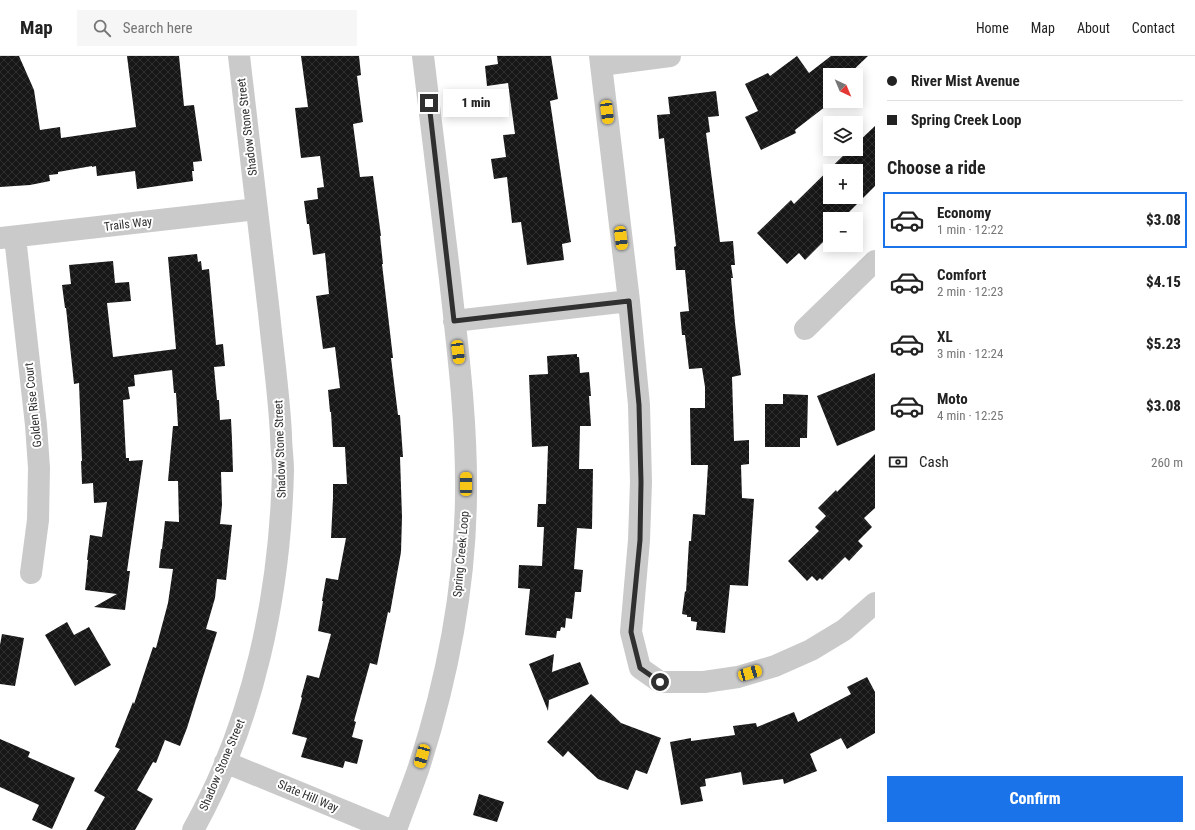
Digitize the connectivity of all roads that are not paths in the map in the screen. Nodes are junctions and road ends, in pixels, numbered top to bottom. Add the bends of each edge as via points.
1 (239, 56) edge
2 (423, 56) edge
3 (670, 56) edge
4 (601, 61) edge
5 (257, 209) junction
6 (7, 238) edge
7 (875, 262) edge
8 (629, 301) junction
9 (454, 321) junction
10 (806, 329) dead end
11 (31, 573) dead end
12 (875, 603) edge
13 (225, 762) junction
14 (193, 830) edge
15 (390, 830) edge
16 (396, 830) edge

1 - 5 street, Shadow Stone Street
2 - 9 street, Spring Creek Loop
3 - 4 street
4 - 8 street
5 - 6 street, Trails Way
5 - 13 street, Shadow Stone Street via 279,404 283,469 280,534 272,599 259,663 244,713
6 - 11 street, Golden Rise Court via 36,425 39,468 38,520
7 - 10 street
8 - 9 street
8 - 12 street via 639,405 641,482 640,540 631,632 640,668 660,682 704,682 738,677 775,666 811,650 844,630
9 - 16 street, Spring Creek Loop via 465,432 466,497 462,562 454,627 437,706 419,769
13 - 14 street, Shadow Stone Street
13 - 15 street, Slate Hill Way

